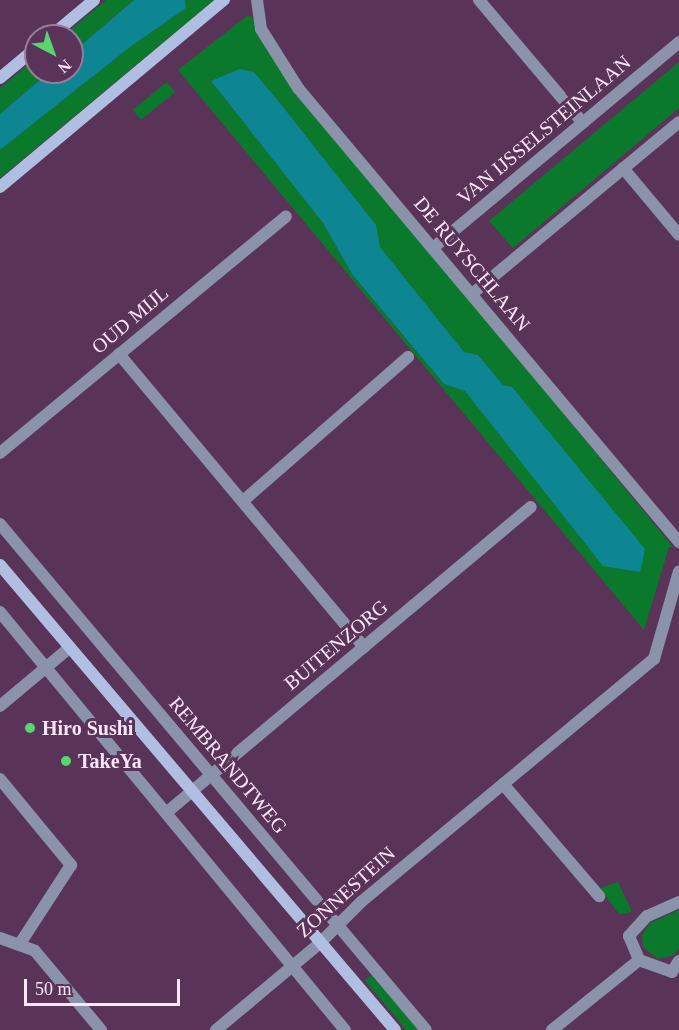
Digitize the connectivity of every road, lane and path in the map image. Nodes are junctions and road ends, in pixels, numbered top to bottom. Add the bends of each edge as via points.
1 (94, 0) edge
2 (224, 0) edge
3 (257, 0) edge
4 (480, 0) edge
5 (65, 24) edge
6 (679, 42) edge
7 (24, 58) edge
8 (0, 78) edge
9 (679, 122) edge
10 (583, 123) junction
11 (623, 168) junction
12 (0, 188) edge
13 (286, 216) dead end
14 (679, 235) edge
15 (434, 248) junction
16 (472, 294) junction
17 (119, 354) junction
18 (408, 357) dead end
19 (0, 453) edge
20 (243, 501) junction
21 (531, 507) dead end
22 (0, 524) edge
23 (679, 542) edge
24 (0, 565) edge
25 (679, 571) edge
26 (0, 612) edge
27 (364, 647) junction
28 (68, 649) junction
29 (46, 668) junction
30 (0, 706) edge
31 (211, 776) junction
32 (0, 779) edge
33 (503, 784) junction
34 (193, 790) junction
35 (166, 813) junction
36 (599, 896) dead end
37 (679, 902) edge
38 (336, 923) junction
39 (0, 938) edge
40 (320, 943) junction
41 (19, 945) junction
42 (639, 960) junction
43 (679, 962) edge
44 (292, 967) junction
45 (101, 1030) edge
46 (216, 1030) edge
47 (345, 1030) edge
48 (395, 1030) edge
49 (426, 1030) edge
50 (552, 1030) edge

1 - 5 street
2 - 12 street
3 - 15 street, DE RUYSCHLAAN via 261,29 298,88
4 - 10 street
6 - 10 street, VAN IJSSELSTEINLAAN
7 - 8 street
9 - 11 street
10 - 15 street, VAN IJSSELSTEINLAAN
11 - 14 street
11 - 16 street
13 - 17 street, OUD MIJL
15 - 16 street, DE RUYSCHLAAN
16 - 23 street, DE RUYSCHLAAN
17 - 19 street, OUD MIJL
17 - 20 street
18 - 20 street
20 - 27 street
21 - 27 street, BUITENZORG
22 - 31 street, REMBRANDTWEG
24 - 28 street
25 - 33 street, ZONNESTEIN via 654,659
26 - 29 street
27 - 31 street, BUITENZORG
28 - 29 street
28 - 34 street
29 - 30 street
29 - 35 street
31 - 34 street, BUITENZORG
31 - 38 street, REMBRANDTWEG
32 - 41 street via 71,865
33 - 36 street
33 - 38 street, ZONNESTEIN
34 - 35 street, BUITENZORG
34 - 40 street
35 - 44 street
37 - 42 street via 647,916 629,936
38 - 40 street, ZONNESTEIN
38 - 49 street, REMBRANDTWEG
39 - 41 street
40 - 44 street, ZONNESTEIN
40 - 48 street
41 - 45 street via 35,951
42 - 43 street via 672,972
42 - 50 street
44 - 46 street, ZONNESTEIN
44 - 47 street

